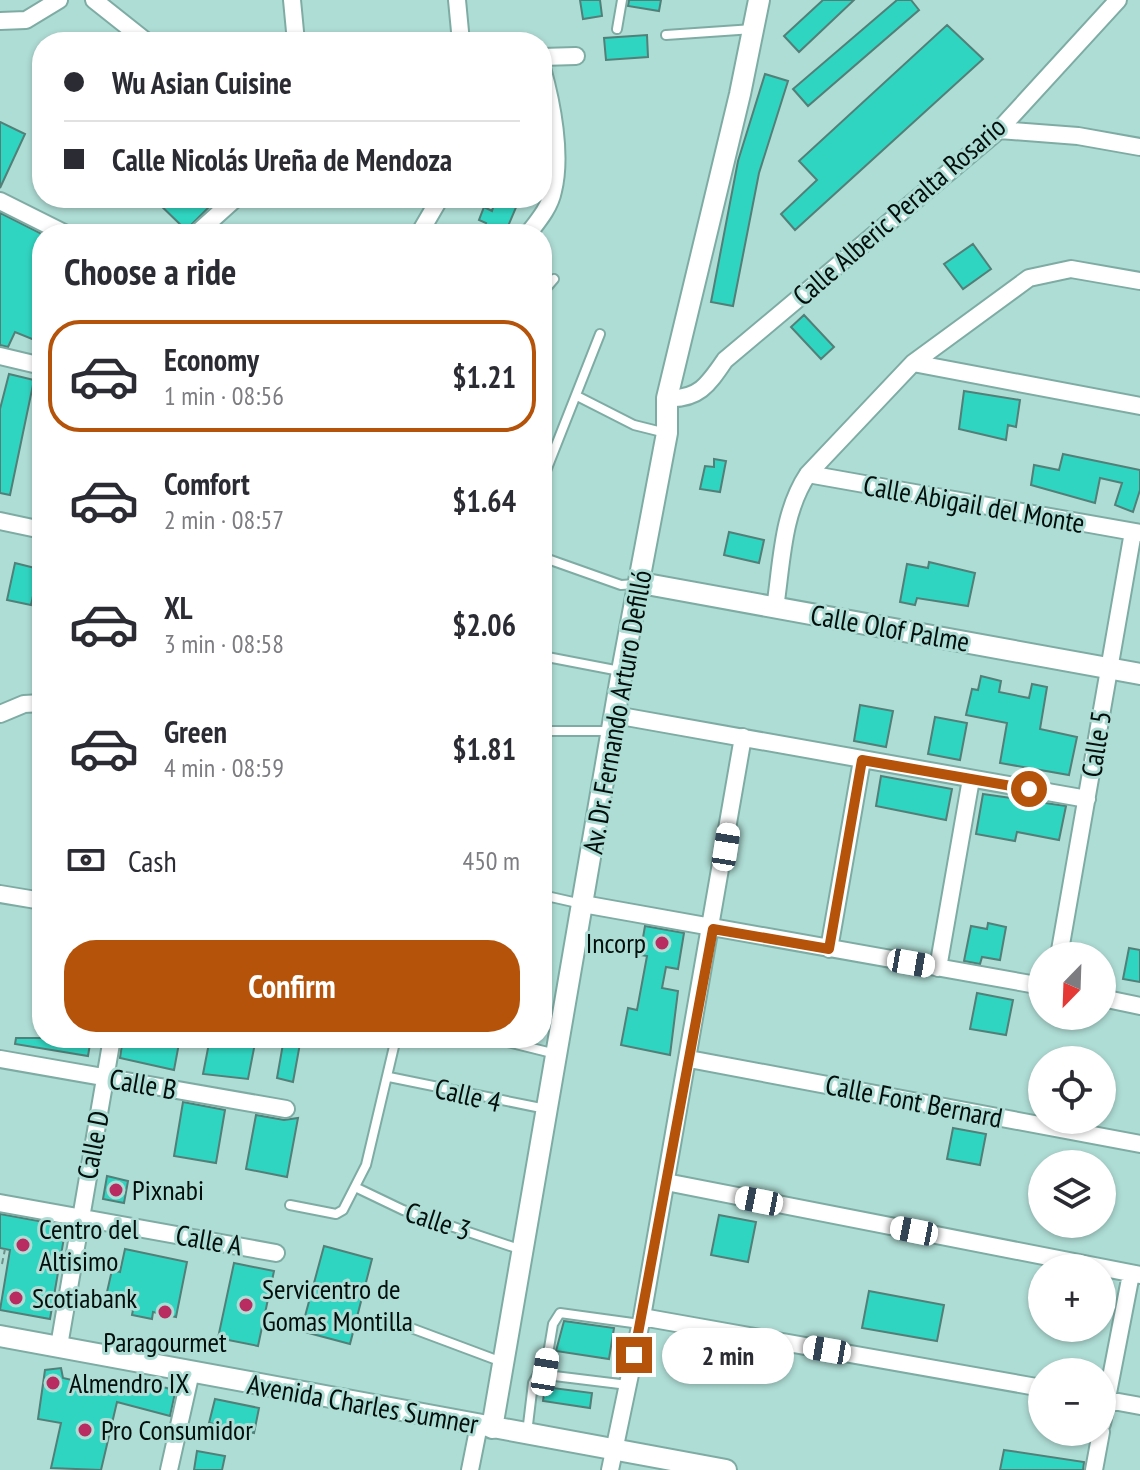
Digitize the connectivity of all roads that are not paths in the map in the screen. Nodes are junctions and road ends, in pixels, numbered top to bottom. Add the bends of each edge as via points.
1 (59, 0) edge
2 (94, 0) edge
3 (292, 0) edge
4 (457, 0) edge
5 (622, 0) edge
6 (759, 0) edge
7 (1118, 0) edge
8 (0, 21) edge
9 (754, 28) junction
10 (617, 29) dead end
11 (134, 32) edge
12 (295, 32) edge
13 (460, 32) edge
14 (666, 35) dead end
15 (576, 56) dead end
16 (552, 57) edge
17 (999, 130) junction
18 (552, 132) edge
19 (1140, 147) edge
20 (552, 195) edge
21 (0, 201) edge
22 (225, 208) edge
23 (46, 224) edge
24 (207, 224) edge
25 (554, 279) dead end
26 (552, 281) edge
27 (1140, 281) edge
28 (600, 334) dead end
29 (0, 356) edge
30 (913, 363) junction
31 (32, 364) edge
32 (577, 396) junction
33 (667, 398) junction
34 (1140, 406) edge
35 (667, 433) junction
36 (552, 457) edge
37 (808, 474) junction
38 (0, 521) edge
39 (32, 528) edge
40 (1136, 533) edge
41 (552, 560) edge
42 (641, 583) junction
43 (775, 608) junction
44 (552, 658) edge
45 (1107, 667) junction
46 (622, 671) junction
47 (1140, 674) edge
48 (32, 704) edge
49 (0, 714) edge
50 (615, 723) junction
51 (552, 730) edge
52 (743, 737) junction
53 (862, 760) junction
54 (971, 779) junction
55 (1087, 799) junction
56 (0, 894) edge
57 (552, 897) edge
58 (32, 899) edge
59 (583, 904) junction
60 (713, 929) junction
61 (1061, 942) edge
62 (829, 949) junction
63 (938, 968) junction
64 (1028, 984) edge
65 (1116, 1001) edge
66 (1140, 1006) edge
67 (110, 1048) edge
68 (394, 1048) edge
69 (532, 1048) edge
70 (557, 1054) junction
71 (0, 1059) edge
72 (689, 1059) junction
73 (389, 1077) junction
74 (106, 1078) junction
75 (286, 1109) dead end
76 (547, 1109) junction
77 (1140, 1144) edge
78 (666, 1182) junction
79 (355, 1187) junction
80 (0, 1203) edge
81 (290, 1205) dead end
82 (80, 1217) junction
83 (523, 1250) junction
84 (276, 1253) dead end
85 (1136, 1274) edge
86 (387, 1319) dead end
87 (642, 1320) junction
88 (0, 1336) edge
89 (59, 1346) junction
90 (1114, 1358) edge
91 (503, 1362) junction
92 (191, 1372) junction
93 (545, 1372) junction
94 (628, 1385) junction
95 (1028, 1386) edge
96 (1116, 1401) edge
97 (1140, 1406) edge
98 (485, 1426) junction
99 (527, 1434) junction
100 (1098, 1446) edge
101 (614, 1449) junction
102 (169, 1470) edge
103 (470, 1470) edge
104 (610, 1470) edge
105 (726, 1470) edge
106 (1094, 1470) edge

1 - 8 street via 26,20
2 - 11 street
3 - 12 street
4 - 13 street
5 - 10 lane
6 - 9 street, Av. Dr. Fernando Arturo Defilló
7 - 17 street, Calle Alberic Peralta Rosario
9 - 14 lane
9 - 33 street, Av. Dr. Fernando Arturo Defilló
15 - 16 street
17 - 19 street
17 - 33 street, Calle Alberic Peralta Rosario via 725,360 698,394
18 - 20 street
21 - 23 street
22 - 24 street
25 - 26 lane
27 - 30 street via 1071,269 1029,278
28 - 32 lane
29 - 31 street
30 - 34 street
30 - 37 street
32 - 35 lane via 634,425
32 - 36 lane
33 - 35 street, Av. Dr. Fernando Arturo Defilló
35 - 42 street, Av. Dr. Fernando Arturo Defilló
37 - 40 street, Calle Abigail del Monte
37 - 43 street via 788,517
38 - 39 street
40 - 45 street, Calle 5
41 - 42 lane via 626,586
42 - 43 street, Calle Olof Palme
42 - 46 street, Av. Dr. Fernando Arturo Defilló
43 - 45 street, Calle Olof Palme
44 - 46 lane
45 - 47 street, Calle Olof Palme
45 - 55 street, Calle 5
46 - 50 street, Av. Dr. Fernando Arturo Defilló
48 - 49 street
50 - 51 lane
50 - 52 street
50 - 59 street, Av. Dr. Fernando Arturo Defilló
52 - 53 street
52 - 60 street
53 - 54 street
53 - 62 street
54 - 55 street
54 - 63 street
55 - 61 street, Calle 5
56 - 58 street
57 - 59 lane
59 - 60 street
59 - 70 street, Av. Dr. Fernando Arturo Defilló
60 - 62 street
60 - 72 street
62 - 63 street
63 - 64 street
65 - 66 street
67 - 74 street, Calle D
68 - 73 lane
69 - 70 lane
70 - 76 street, Av. Dr. Fernando Arturo Defilló
71 - 74 street, Calle B
72 - 77 street, Calle Font Bernard
72 - 78 street
73 - 76 lane, Calle 4
73 - 79 lane via 366,1165
74 - 75 street, Calle B
74 - 82 street, Calle D
76 - 83 street, Av. Dr. Fernando Arturo Defilló
78 - 85 street
78 - 87 street
79 - 81 lane via 340,1214
79 - 83 lane, Calle 3 via 403,1210
80 - 82 street, Calle A
82 - 84 street, Calle A
82 - 89 street, Calle D
83 - 91 street, Av. Dr. Fernando Arturo Defilló
85 - 90 street
86 - 91 lane
87 - 93 lane via 560,1313 553,1324
87 - 94 street
87 - 95 street
88 - 89 street, Avenida Charles Sumner
89 - 92 street, Avenida Charles Sumner
91 - 98 street, Av. Dr. Fernando Arturo Defilló
92 - 98 street, Avenida Charles Sumner
92 - 102 street
93 - 94 lane
93 - 99 lane via 533,1383
94 - 101 street
96 - 97 street
98 - 99 street, Avenida Charles Sumner
98 - 103 street, Av. Dr. Fernando Arturo Defilló
99 - 101 street, Avenida Charles Sumner
100 - 106 street
101 - 104 street
101 - 105 street, Avenida Charles Sumner

